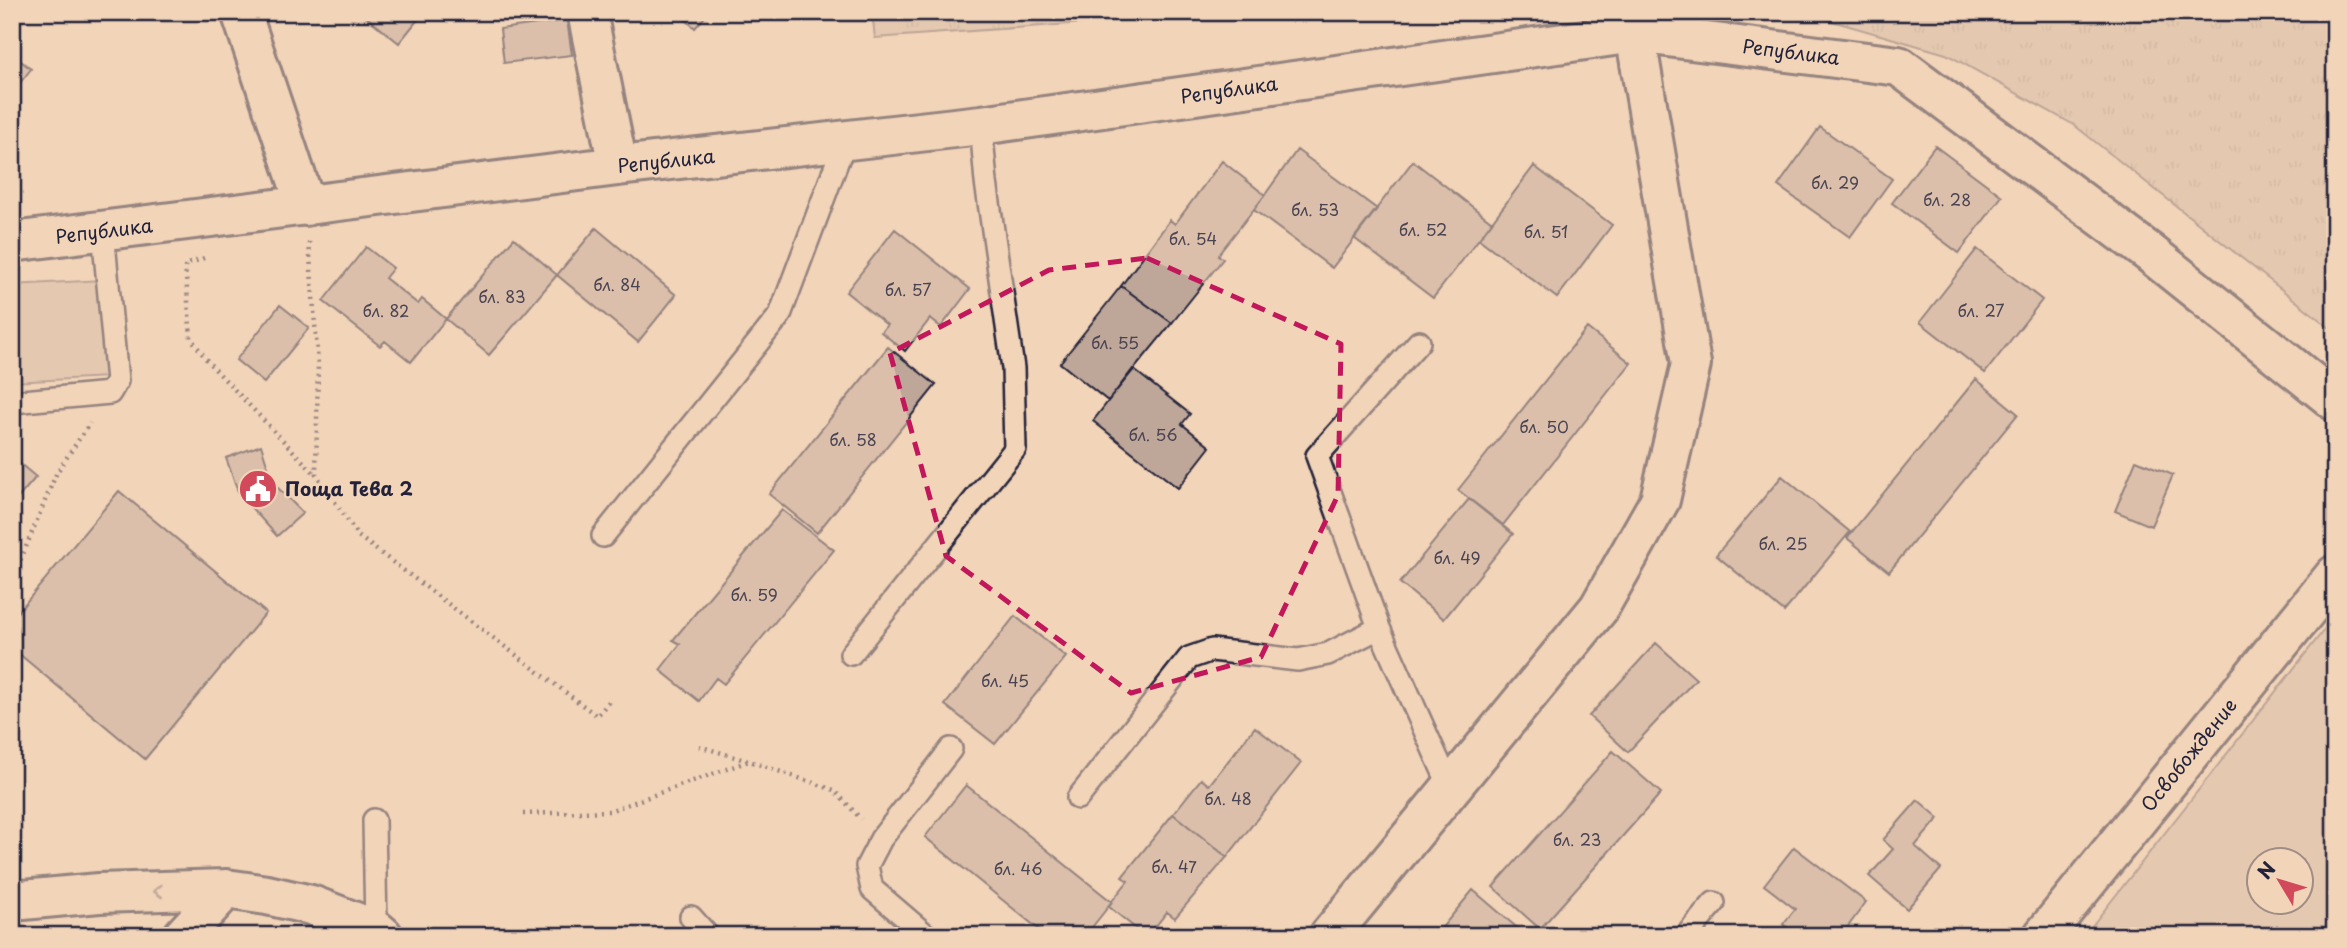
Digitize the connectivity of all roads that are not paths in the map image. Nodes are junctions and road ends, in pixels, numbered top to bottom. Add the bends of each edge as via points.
1 (241, 12) edge
2 (587, 12) edge
3 (1635, 33) junction
4 (981, 125) junction
5 (845, 141) junction
6 (618, 166) junction
7 (306, 206) junction
8 (103, 231) junction
9 (12, 242) edge
10 (1419, 342) dead end
11 (2335, 401) edge
12 (12, 402) edge
13 (603, 536) dead end
14 (2335, 575) edge
15 (1379, 628) junction
16 (850, 654) dead end
17 (951, 749) dead end
18 (1450, 787) junction
19 (1078, 798) dead end
20 (374, 820) dead end
21 (226, 889) junction
22 (12, 901) edge
23 (1714, 903) dead end
24 (691, 917) dead end
25 (380, 933) edge
26 (183, 936) edge
27 (708, 936) edge
28 (927, 936) edge
29 (1329, 936) edge
30 (1686, 936) edge
31 (2043, 936) edge

1 - 7 street
2 - 6 street
3 - 4 street, Република
3 - 11 street, Република via 1899,66 2150,253
3 - 18 street via 1691,364 1660,500 1599,608
4 - 5 street, Република
4 - 16 lane via 1013,368 1015,449
5 - 6 street, Република
5 - 13 lane via 780,315
6 - 7 street, Република
7 - 8 street, Република
8 - 9 street, Република
8 - 12 lane via 117,381 110,393
10 - 15 lane via 1317,456
14 - 31 street, Освобождение
15 - 18 lane
15 - 19 lane via 1328,654 1298,660 1212,650 1189,658
17 - 28 lane via 881,839 867,866 872,889
18 - 29 street
20 - 25 lane
21 -> 22 street
21 - 25 street via 311,905
21 - 26 street
23 - 30 lane
24 - 27 lane

